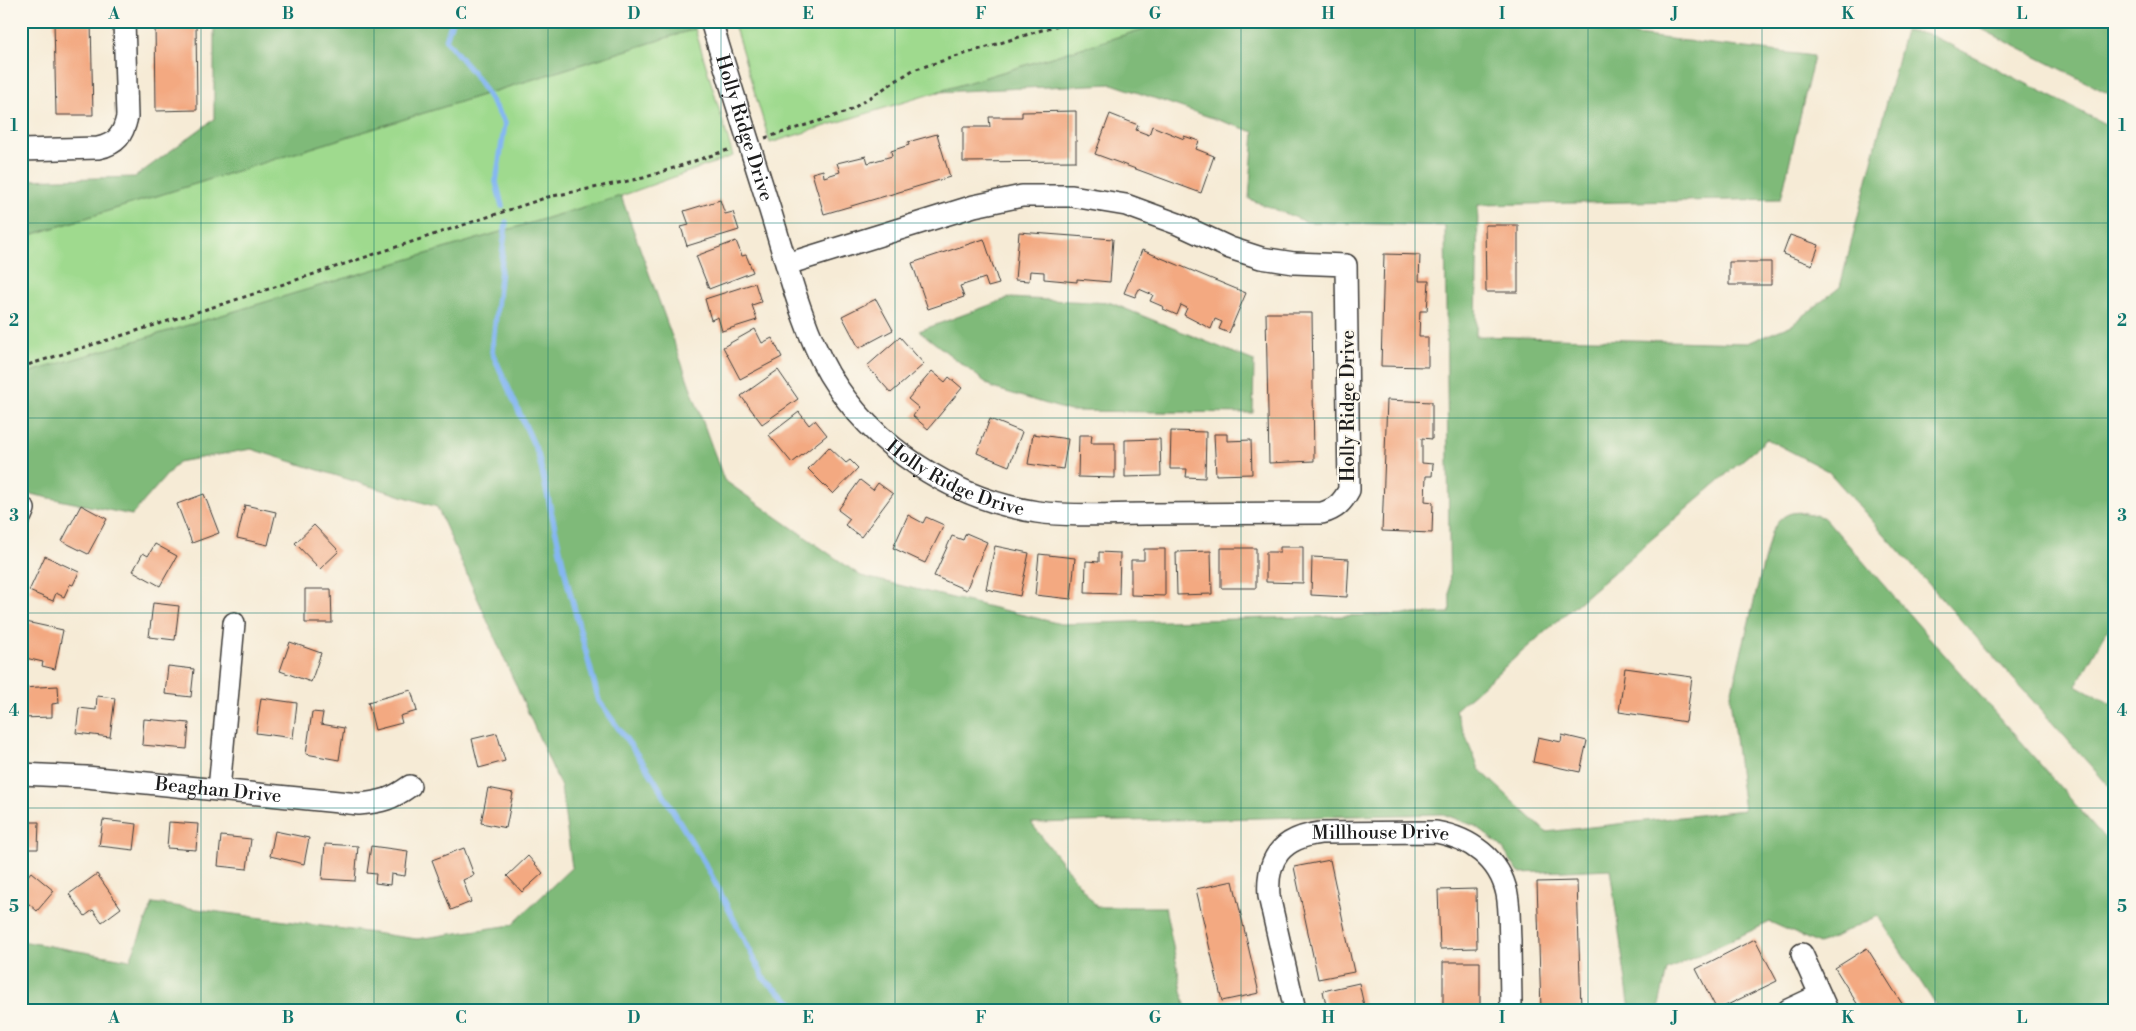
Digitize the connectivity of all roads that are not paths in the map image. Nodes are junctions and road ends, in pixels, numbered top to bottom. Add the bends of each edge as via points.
1 (124, 21) edge
2 (711, 21) edge
3 (21, 150) edge
4 (787, 264) junction
5 (234, 623) dead end
6 (21, 774) edge
7 (410, 786) dead end
8 (219, 790) junction
9 (1802, 954) dead end
10 (1824, 1002) edge
11 (1295, 1010) edge
12 (1511, 1010) edge
13 (1788, 1010) edge

1 - 3 street via 127,117 119,139 98,148
2 - 4 street, Holly Ridge Drive
4 - 4 street, Holly Ridge Drive via 829,374 855,409 917,466 955,487 994,502 1037,512 1082,514 1322,513 1343,502 1349,490 1346,265 1261,258 1126,205 1072,196 1022,196 974,206
5 - 8 street
6 - 8 street, Beaghan Drive
7 - 8 street, Beaghan Drive via 394,798 359,804
9 - 10 street
10 - 13 street
11 - 12 street, Millhouse Drive via 1269,896 1271,864 1279,851 1292,840 1320,833 1436,832 1453,835 1469,843 1496,866 1504,881 1509,909

